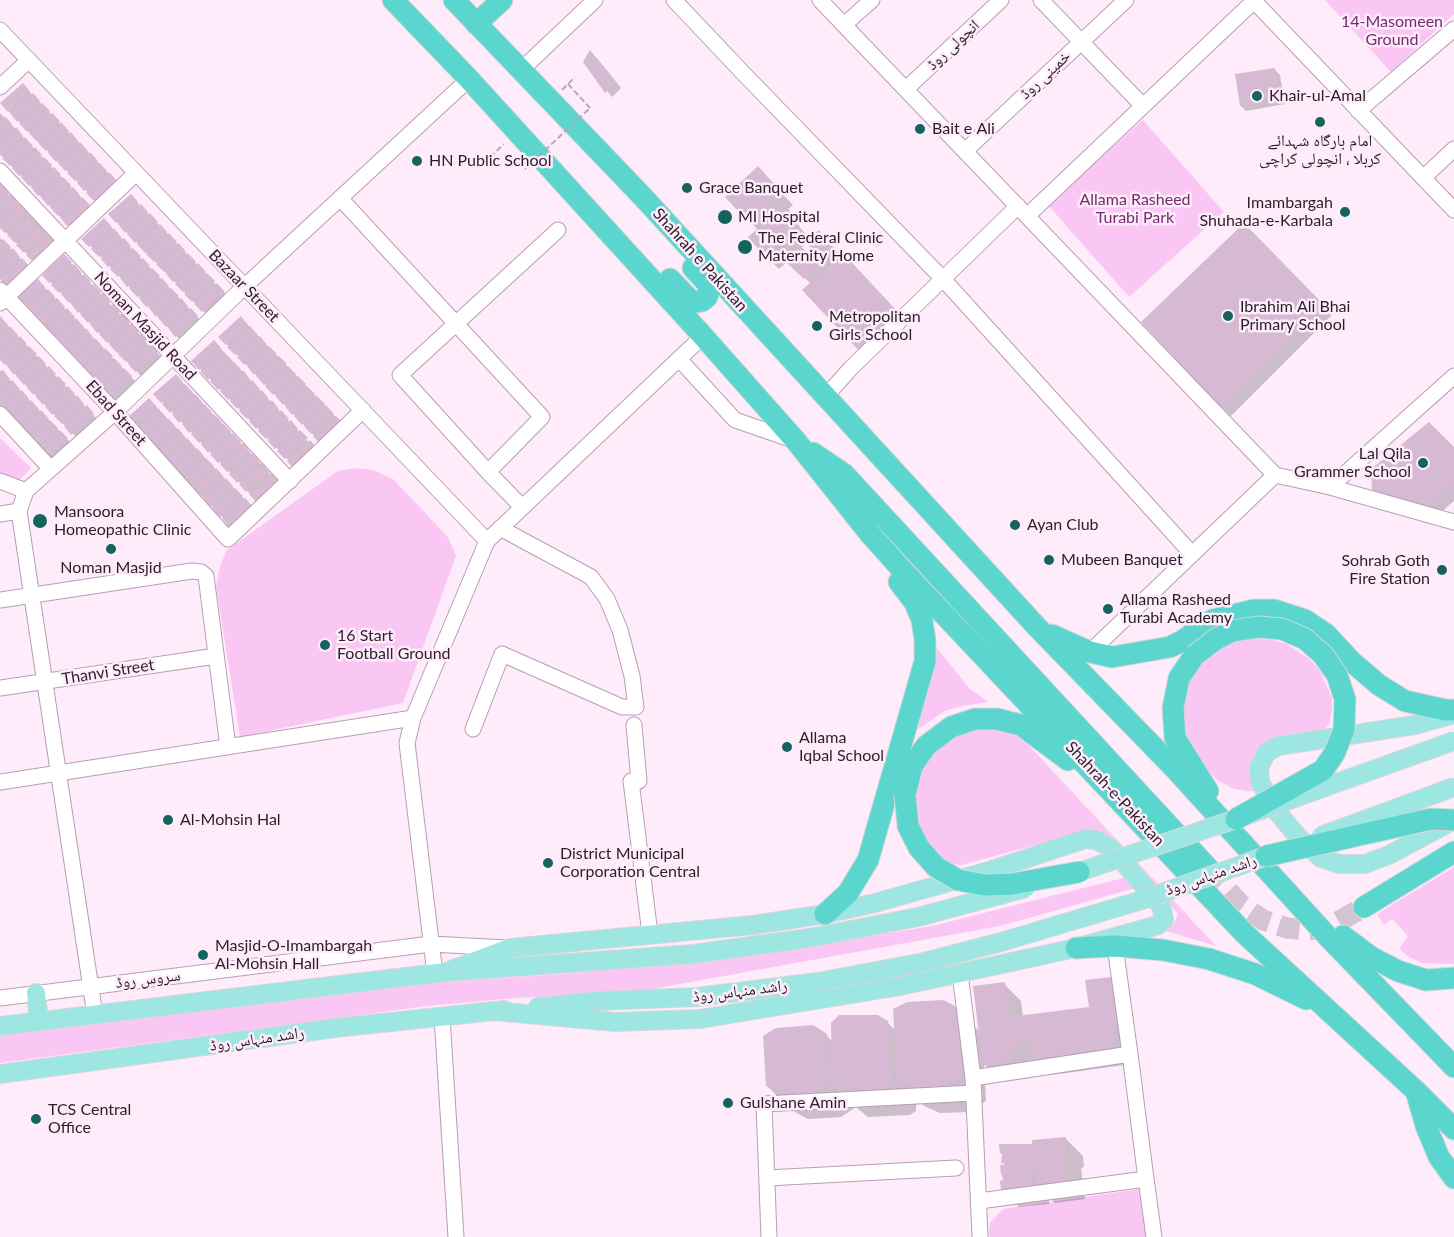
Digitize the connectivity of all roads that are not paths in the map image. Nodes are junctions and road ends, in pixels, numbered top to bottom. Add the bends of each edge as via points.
1 (393, 0) edge
2 (454, 0) edge
3 (502, 0) edge
4 (595, 0) edge
5 (674, 0) edge
6 (820, 0) edge
7 (872, 0) edge
8 (1001, 0) edge
9 (1041, 0) edge
10 (1126, 0) edge
11 (1254, 0) edge
12 (477, 24) junction
13 (844, 25) junction
14 (1454, 28) edge
15 (0, 30) edge
16 (1082, 41) junction
17 (29, 60) junction
18 (520, 70) junction
19 (469, 79) junction
20 (0, 87) edge
21 (906, 89) junction
22 (1143, 106) junction
23 (1358, 111) junction
24 (1454, 149) edge
25 (965, 151) junction
26 (0, 171) edge
27 (136, 173) junction
28 (1423, 178) junction
29 (575, 196) junction
30 (643, 197) junction
31 (340, 198) junction
32 (1454, 210) edge
33 (1022, 211) junction
34 (558, 230) dead end
35 (65, 241) junction
36 (943, 279) junction
37 (244, 287) junction
38 (2, 297) edge
39 (457, 323) junction
40 (703, 336) junction
41 (173, 356) junction
42 (679, 359) junction
43 (1454, 376) edge
44 (825, 397) junction
45 (363, 410) junction
46 (115, 412) junction
47 (0, 414) edge
48 (796, 441) junction
49 (51, 468) junction
50 (488, 472) junction
51 (1275, 475) junction
52 (0, 481) edge
53 (290, 481) junction
54 (1330, 487) junction
55 (26, 491) junction
56 (522, 507) junction
57 (19, 511) junction
58 (0, 514) edge
59 (1454, 522) edge
60 (500, 528) junction
61 (870, 534) junction
62 (487, 541) junction
63 (1192, 554) junction
64 (32, 595) junction
65 (0, 600) edge
66 (1036, 626) junction
67 (1090, 652) junction
68 (216, 656) junction
69 (45, 682) junction
70 (0, 688) edge
71 (1454, 712) edge
72 (413, 718) junction
73 (633, 725) dead end
74 (473, 729) dead end
75 (1454, 741) edge
76 (228, 747) junction
77 (59, 773) junction
78 (0, 782) edge
79 (1454, 787) edge
80 (1132, 811) junction
81 (1236, 819) junction
82 (1454, 820) edge
83 (1239, 841) junction
84 (1454, 852) edge
85 (1266, 856) junction
86 (1208, 868) tunnel mouth
87 (1079, 872) junction
88 (1296, 902) junction
89 (1364, 907) tunnel mouth
90 (825, 914) junction
91 (650, 934) junction
92 (431, 944) junction
93 (1115, 946) junction
94 (510, 948) junction
95 (1076, 948) junction
96 (440, 973) junction
97 (960, 973) junction
98 (1454, 978) edge
99 (91, 986) junction
100 (36, 993) junction
101 (0, 998) edge
102 (494, 1011) junction
103 (95, 1015) junction
104 (442, 1017) junction
105 (1339, 1020) junction
106 (39, 1022) junction
107 (0, 1026) edge
108 (1130, 1054) junction
109 (1454, 1066) edge
110 (0, 1074) edge
111 (974, 1085) junction
112 (1416, 1091) junction
113 (1454, 1129) edge
114 (956, 1168) dead end
115 (767, 1178) junction
116 (1454, 1178) edge
117 (1146, 1179) junction
118 (979, 1201) junction
119 (456, 1237) edge
120 (770, 1237) edge
121 (980, 1237) edge
122 (1154, 1237) edge

1 - 19 highway
2 - 12 highway, Shahrah e Pakistan
3 - 12 highway
4 - 18 street
5 - 36 street
6 - 13 street
7 - 13 street
8 - 21 street, انچولی روڈ
9 - 16 street
10 - 16 street, خمینی روڈ
11 - 22 street
11 - 23 street
12 - 18 highway, Shahrah e Pakistan
13 - 21 street
14 - 23 street
15 - 17 street, Bazaar Street
16 - 22 street
16 - 25 street, خمینی روڈ
17 - 20 street
17 - 27 street, Bazaar Street
18 - 30 highway, Shahrah e Pakistan
19 - 29 highway
19 - 31 street
21 - 25 street
22 - 33 street
23 - 28 street
24 - 28 street
25 - 33 street
26 - 35 street, Noman Masjid Road
27 - 35 street
27 - 37 street, Bazaar Street
28 - 32 street
29 - 30 highway via 625,231 689,299 702,301 709,290 707,283 655,224
29 - 40 highway
30 - 44 highway, Shahrah e Pakistan
31 - 37 street
31 - 39 street
33 - 36 street
33 - 51 street
34 - 39 street
35 - 38 street
35 - 41 street, Noman Masjid Road
36 - 44 street
36 - 63 street
37 - 41 street
37 - 45 street, Bazaar Street
38 - 46 street, Ebad Street
39 - 50 street via 542,417
39 - 50 street via 400,375
40 - 42 street
40 - 48 highway
41 - 46 street
41 - 53 street, Noman Masjid Road
42 - 48 street via 735,420
42 - 56 street
43 - 54 street
44 - 66 highway, Shahrah e Pakistan
45 - 53 street
45 - 62 street, Bazaar Street
46 - 49 street
46 - 53 street, Ebad Street via 228,539
47 - 49 street
48 - 61 highway, Shahrah-e-Pakistan
48 - 86 highway via 843,474
49 - 55 street
50 - 56 street
51 - 54 street
51 - 63 street
52 - 55 street
54 - 59 street
55 - 57 street
56 - 60 street
57 - 58 street
57 - 64 street
60 - 62 street
60 - 74 street via 591,577 608,598 632,676 636,707 622,706 502,654
61 - 80 highway, Shahrah-e-Pakistan
61 - 90 highway via 915,603 922,620 925,661 868,860 848,893
62 - 72 street
63 - 67 street
64 - 65 street
64 - 68 street via 201,572 206,576
64 - 69 street
66 - 67 highway
66 - 83 highway
67 - 71 highway via 1112,657 1170,647 1212,620 1254,610 1274,610 1305,620 1326,634 1379,685 1405,701
68 - 69 street, Thanvi Street
68 - 76 street
69 - 70 street, Thanvi Street
69 - 77 street
71 - 82 main road via 1415,725 1278,746 1266,753 1259,768 1260,782 1274,808 1298,837 1321,858 1339,864 1374,861
72 - 76 street
72 - 92 street via 407,742
73 - 91 street via 639,781 631,781
75 - 81 main road, bridge
76 - 77 street
77 - 78 street
77 - 99 street
79 - 85 main road, راشد منہاس روڈ, bridge
80 - 87 highway, bridge via 1021,725 975,719 951,726 926,746 912,766 905,795 908,825 919,849 936,867 958,880 985,885
80 - 105 highway, Shahrah-e-Pakistan via 1245,934
81 - 83 highway, bridge via 1323,770 1344,730 1345,699 1337,675 1305,639 1282,629 1232,631 1194,656 1179,678 1173,708 1175,738
81 - 87 main road, bridge
82 - 85 highway, bridge via 1431,819
83 - 88 highway
84 - 89 highway
85 - 102 main road, راشد منہاس روڈ, bridge via 1142,900 924,962 818,982 697,997
87 - 96 main road, bridge via 918,917 809,938 693,954
88 - 98 highway via 1371,957 1398,971 1426,980
88 - 109 highway
90 - 91 main road
90 - 95 main road via 992,870 1085,839 1096,840 1112,849 1161,906 1164,918 1158,925
91 - 94 main road
92 - 94 street, سروس روڈ
92 - 96 street
92 - 99 street, سروس روڈ
93 - 95 highway
93 - 105 highway via 1209,959 1255,974 1299,994
93 - 108 street
94 - 96 main road
95 - 97 main road
96 - 103 main road
97 - 102 main road via 700,1019 615,1022
97 - 111 street
99 - 100 street, سروس روڈ
99 - 103 street
100 - 101 street, سروس روڈ
100 - 106 main road
102 - 104 main road, راشد منہاس روڈ
103 - 106 main road
104 - 110 main road, راشد منہاس روڈ
104 - 119 street
105 - 112 highway, Shahrah-e-Pakistan
106 - 107 main road
108 - 111 street
108 - 117 street
111 - 115 street via 764,1104
111 - 118 street
112 - 113 highway, Shahrah-e-Pakistan
112 - 116 highway via 1439,1157
114 - 115 street
115 - 120 street
117 - 118 street
117 - 122 street
118 - 121 street

